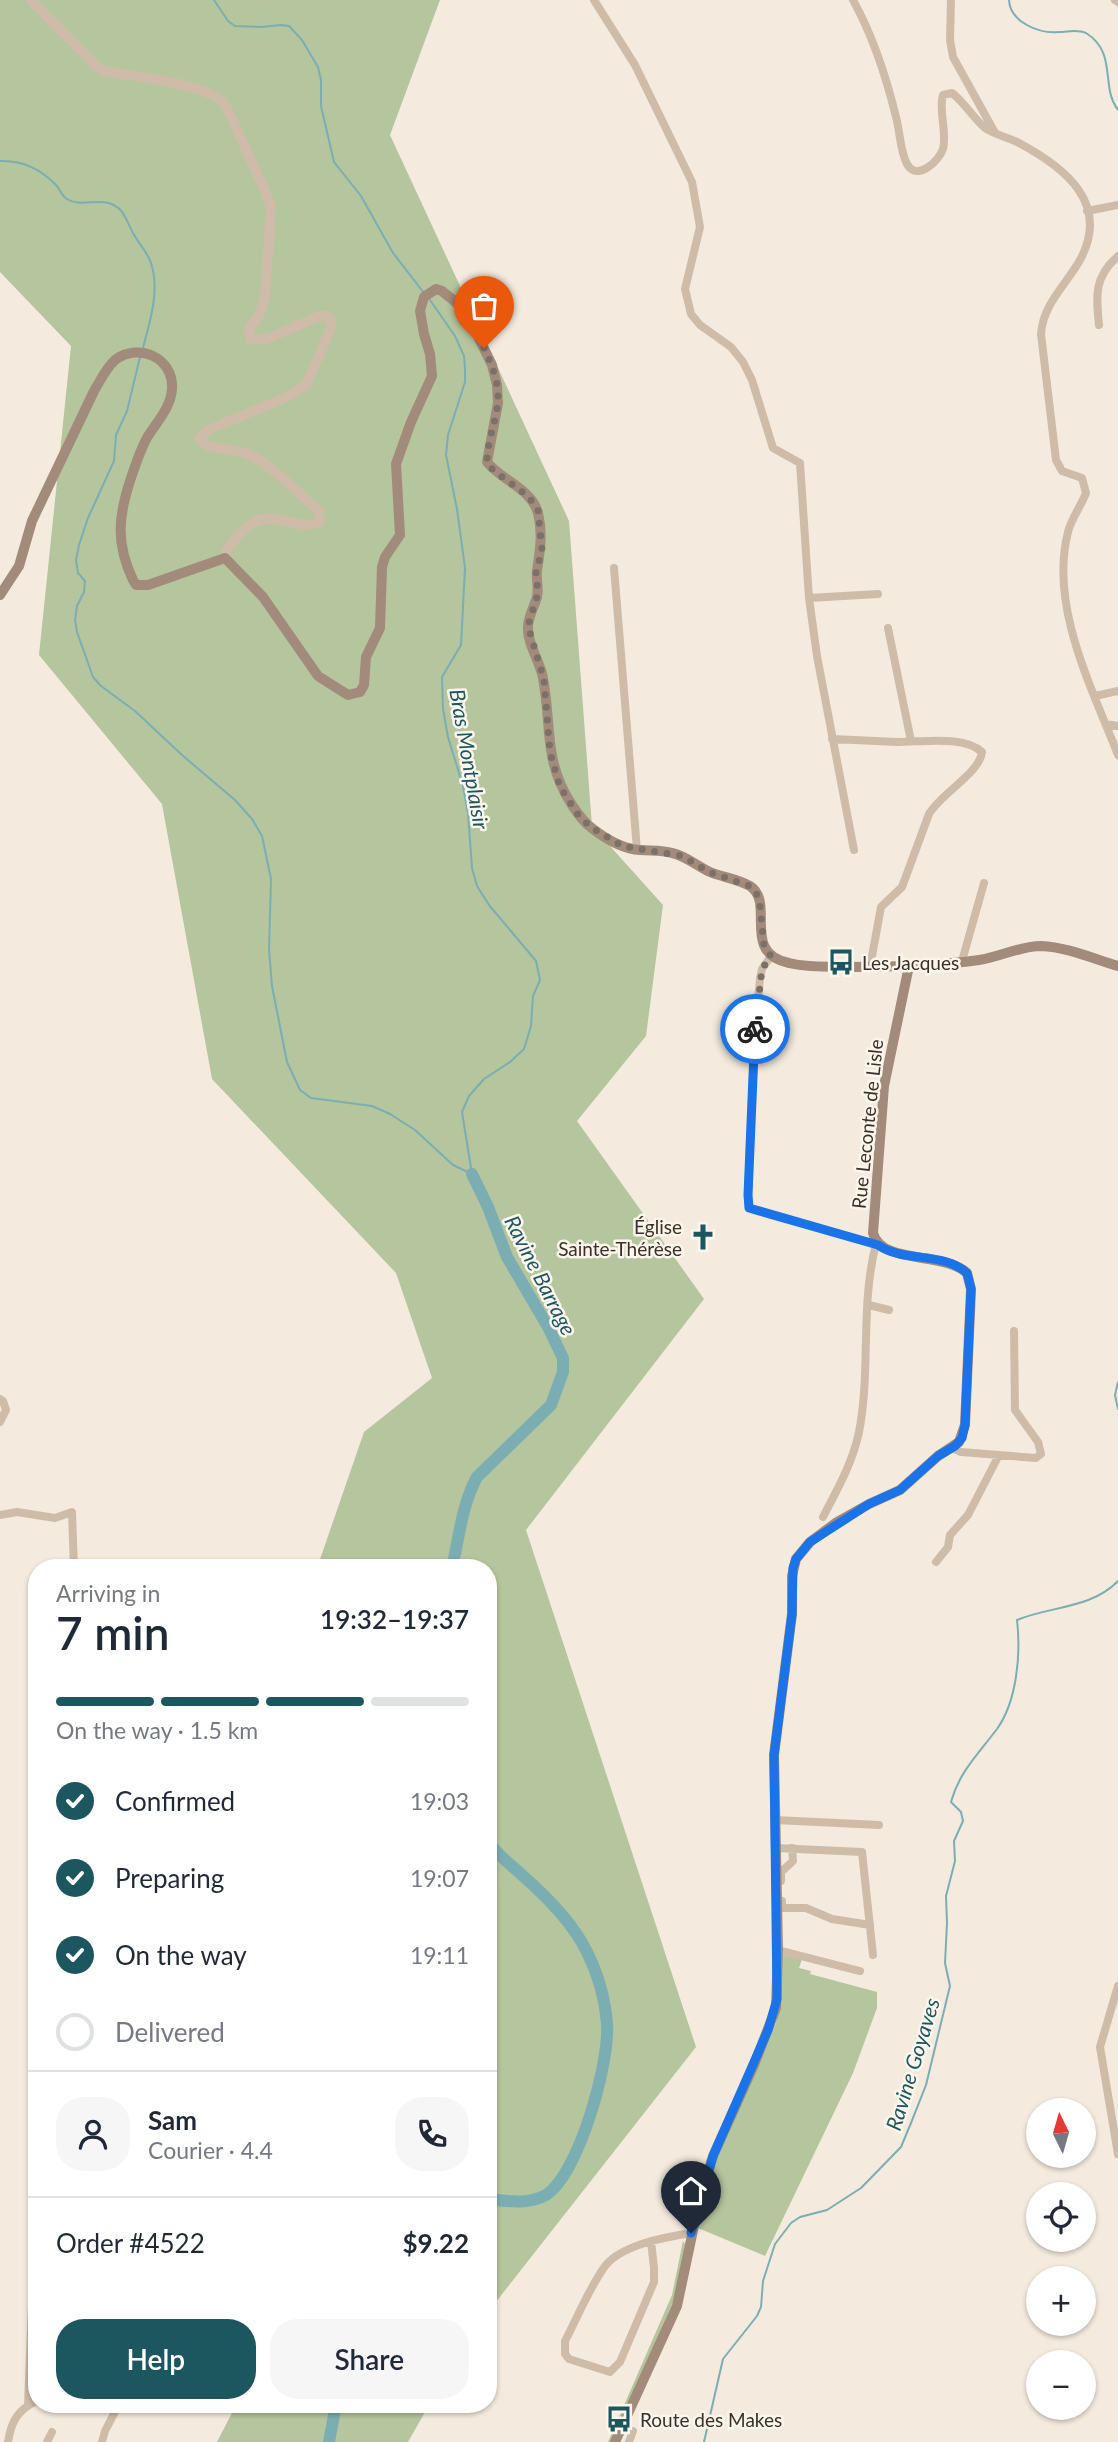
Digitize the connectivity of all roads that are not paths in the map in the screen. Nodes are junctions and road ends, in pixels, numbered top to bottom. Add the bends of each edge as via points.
1 (31, 0) edge
2 (594, 0) edge
3 (853, 0) edge
4 (951, 0) edge
5 (995, 134) junction
6 (1118, 205) edge
7 (1087, 211) junction
8 (1118, 256) edge
9 (1099, 325) dead end
10 (225, 558) junction
11 (614, 568) dead end
12 (878, 594) dead end
13 (0, 595) edge
14 (809, 598) junction
15 (888, 628) dead end
16 (1118, 691) edge
17 (1095, 696) junction
18 (1106, 724) junction
19 (1118, 726) edge
20 (832, 739) junction
21 (911, 741) junction
22 (1118, 755) edge
23 (637, 850) junction
24 (854, 850) dead end
25 (984, 883) dead end
26 (771, 956) junction
27 (962, 961) junction
28 (909, 966) junction
29 (1118, 966) edge
30 (870, 967) junction
31 (877, 1245) junction
32 (869, 1304) junction
33 (889, 1310) dead end
34 (1014, 1331) dead end
35 (0, 1399) edge
36 (0, 1422) edge
37 (952, 1448) junction
38 (999, 1455) junction
39 (0, 1515) edge
40 (823, 1517) dead end
41 (74, 1559) edge
42 (936, 1562) dead end
43 (775, 1820) junction
44 (879, 1825) dead end
45 (776, 1848) junction
46 (792, 1849) junction
47 (870, 1925) junction
48 (778, 1950) junction
49 (873, 1955) dead end
50 (860, 1970) dead end
51 (1118, 1986) edge
52 (1118, 2154) edge
53 (691, 2233) junction
54 (651, 2241) junction
55 (28, 2405) edge
56 (114, 2413) edge
57 (633, 2431) dead end
58 (52, 2432) dead end
59 (8, 2442) edge
60 (47, 2442) edge
61 (102, 2442) edge
62 (615, 2442) edge
63 (629, 2442) edge

1 - 10 street via 105,71 195,88 223,101 271,208 265,297 249,329 251,339 266,339 320,316 331,320 306,385 199,438 268,467 319,512 320,522 312,525 282,519 257,522 243,529
2 - 14 street via 635,65 692,182 700,227 685,289 691,314 738,354 752,380 773,448 800,463
3 - 5 street via 876,50 906,163 912,169 919,171 934,164 942,151 941,106 947,93 956,96
4 - 5 street via 953,57
5 - 7 street via 1054,163 1078,187
6 - 7 street
7 - 17 street via 1088,241 1048,308 1041,334 1056,460 1062,471 1082,478 1086,487 1068,529 1064,587 1067,617
8 - 9 street via 1098,285
10 - 13 main road via 148,585 136,585 128,571 120,541 120,516 142,446 172,395 172,376 164,361 134,353 110,365 94,391 33,522 19,566
10 - 23 main road via 263,597 318,676 348,695 360,692 366,657 380,628 382,567 400,535 396,464 432,376 420,304 430,291 442,290 458,304 492,365 498,403 487,462 538,510 542,550 536,573 538,593 528,626 544,680 550,752 560,787 592,828
11 - 23 street
12 - 14 street
14 - 20 street
15 - 21 street
16 - 17 street
17 - 18 street
18 - 19 street
18 - 22 street
20 - 21 street
20 - 24 street
21 - 30 street via 966,744 982,752 977,766 929,814 902,887 881,907
23 - 26 main road via 670,852 750,886 756,892 764,946
25 - 27 street
26 - 30 main road via 810,966
26 - 31 street via 762,969 754,1049 749,1208
27 - 28 main road
27 - 29 main road via 1041,946
28 - 30 main road
28 - 31 main road, Rue Leconte de Lisle via 884,1086 873,1223
31 - 32 street
31 - 37 main road via 951,1263 970,1280 965,1425 962,1438
32 - 33 street
32 - 40 street via 859,1434
34 - 38 street via 1015,1410 1038,1442 1041,1454 1036,1458
35 - 36 street via 6,1410
37 - 38 street
37 - 43 main road via 900,1490 837,1522 796,1559 774,1755
38 - 42 street via 968,1515 950,1535 948,1547
39 - 41 street via 17,1512 55,1518 72,1512
43 - 44 street
43 - 45 main road
45 - 46 street
45 - 48 main road
46 - 47 street via 862,1852
46 - 47 street via 793,1861 781,1872 782,1908 806,1908 832,1919
47 - 49 street
48 - 50 street
48 - 53 main road via 774,2017 713,2156
51 - 52 street via 1100,2047
53 - 54 street
53 - 62 main road via 677,2306
54 - 54 street via 603,2267 565,2341 569,2359 610,2372 620,2362 654,2282
55 - 59 street via 14,2418
56 - 61 street
57 - 63 street
58 - 60 street

